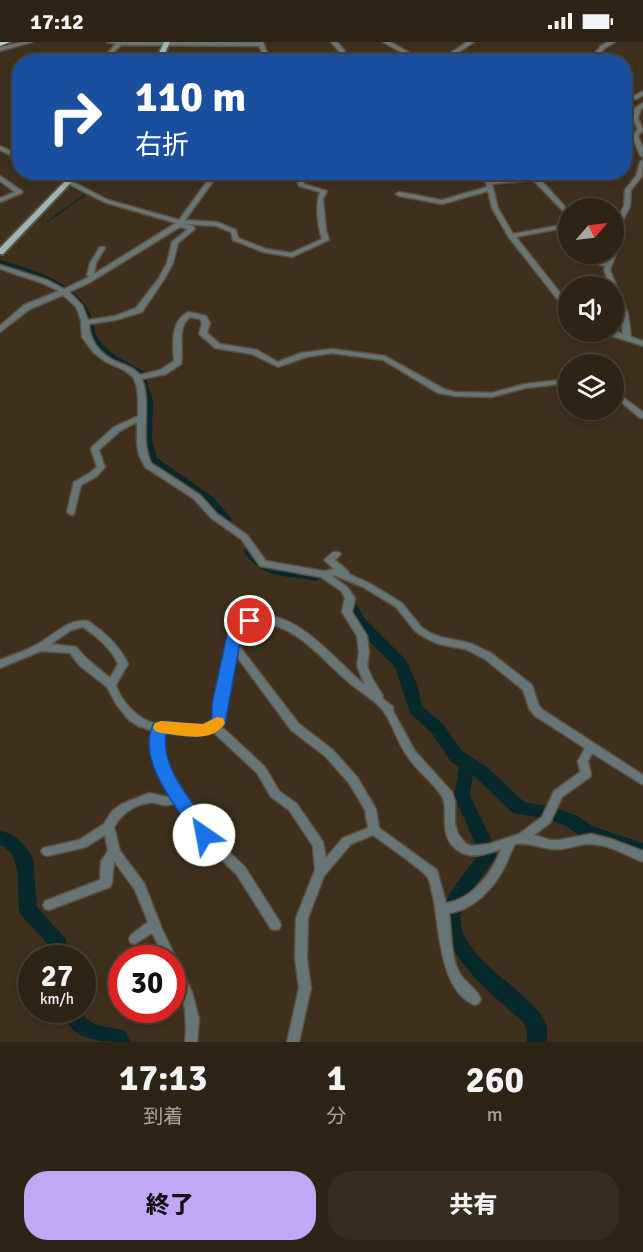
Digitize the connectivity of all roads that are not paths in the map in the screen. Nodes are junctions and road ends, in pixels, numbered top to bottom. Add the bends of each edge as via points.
1 (7, 42) edge
2 (29, 42) edge
3 (110, 42) edge
4 (167, 42) edge
5 (334, 42) edge
6 (386, 42) edge
7 (471, 42) edge
8 (612, 42) edge
9 (120, 43) edge
10 (260, 43) edge
11 (0, 44) edge
12 (0, 49) edge
13 (109, 54) edge
14 (341, 54) edge
15 (409, 54) edge
16 (452, 54) edge
17 (597, 54) edge
18 (643, 106) edge
19 (640, 114) dead end
20 (632, 135) edge
21 (635, 136) junction
22 (643, 155) edge
23 (643, 162) edge
24 (0, 178) edge
25 (58, 180) edge
26 (71, 180) edge
27 (211, 180) edge
28 (299, 180) edge
29 (488, 180) edge
30 (522, 180) edge
31 (537, 180) edge
32 (489, 185) junction
33 (65, 186) junction
34 (399, 194) dead end
35 (0, 200) edge
36 (558, 202) edge
37 (179, 224) junction
38 (558, 229) edge
39 (511, 236) junction
40 (102, 248) dead end
41 (0, 252) edge
42 (602, 264) edge
43 (609, 265) junction
44 (0, 267) edge
45 (94, 277) junction
46 (67, 291) junction
47 (558, 295) edge
48 (88, 322) junction
49 (0, 330) edge
50 (624, 337) edge
51 (627, 338) junction
52 (643, 344) edge
53 (138, 378) junction
54 (558, 382) edge
55 (624, 401) edge
56 (643, 416) edge
57 (142, 417) junction
58 (71, 512) dead end
59 (336, 554) dead end
60 (324, 574) junction
61 (351, 579) junction
62 (232, 644) junction
63 (40, 647) junction
64 (0, 664) edge
65 (111, 685) junction
66 (389, 710) junction
67 (214, 726) junction
68 (159, 727) junction
69 (590, 748) junction
70 (643, 781) edge
71 (179, 797) junction
72 (108, 827) junction
73 (374, 830) junction
74 (522, 838) junction
75 (509, 843) junction
76 (47, 851) dead end
77 (114, 852) junction
78 (643, 856) edge
79 (320, 873) junction
80 (49, 905) dead end
81 (448, 910) junction
82 (155, 924) junction
83 (275, 926) dead end
84 (135, 939) dead end
85 (165, 945) edge
86 (186, 996) edge
87 (475, 999) dead end
88 (191, 1042) edge
89 (293, 1042) edge

1 - 11 highway
2 - 12 street
3 - 9 street
4 - 9 street
4 - 10 street
5 - 14 street
6 - 15 street
7 - 16 street
8 - 17 street
9 - 13 street
18 - 19 street
18 - 21 street via 638,108 635,118 641,129
20 - 21 street
21 - 22 street
23 - 43 street via 639,176 627,192 627,206 617,226 618,241
24 - 35 street via 20,192
25 - 33 street
26 - 33 main road
27 - 37 street
28 - 37 street via 301,185 323,189 320,227 326,240 297,254 253,248 235,239 234,231 223,226
29 - 32 street
30 - 32 street
31 - 36 street
32 - 34 street via 442,202
32 - 39 street via 495,208
33 - 37 street
33 - 41 main road
37 - 45 street
37 - 48 street via 192,229 175,242 170,263 145,304 116,318
38 - 39 street
39 - 47 street
40 - 45 street via 93,263 90,275
42 - 43 street
43 - 51 street via 607,273 618,293
44 - 46 street
45 - 46 street
46 - 48 street
46 - 49 street via 27,307
48 - 53 street via 86,337 102,356
50 - 51 street
51 - 52 street
53 - 54 street via 178,362 178,337 182,321 189,314 203,318 203,334 218,346 254,352 278,365 314,353 361,353 385,358 441,391 455,394 492,395
53 - 57 street
55 - 56 street
57 - 58 street via 117,429 95,449 100,467 77,484
57 - 60 street via 143,458 148,465 197,497 214,516 244,537 263,564
59 - 61 street via 329,560
60 - 61 street via 335,572
60 - 66 street via 350,597 347,612 362,636 362,666 367,680
61 - 69 street via 399,606 427,635 488,656 528,688 538,713
62 - 66 street via 234,635 250,621 269,619 285,625
62 - 67 street via 220,719
62 - 73 street via 295,727 329,753 353,780 370,809
63 - 64 street
63 - 65 street via 73,650
63 - 65 street via 68,628 85,622 120,656 123,664
65 - 68 street via 135,719
66 - 75 street via 411,754 448,795 455,840 472,850
67 - 68 street via 193,731
67 - 79 street via 261,771 275,794 293,807 309,827 319,845
68 - 71 street via 156,745 160,765
69 - 70 street
69 - 74 street via 583,761 586,774 558,794 546,820
71 - 72 street via 167,802 149,798 126,807
71 - 83 street via 204,835 241,871
72 - 76 street via 82,844
72 - 77 street
73 - 79 street via 347,841
73 - 81 street via 433,874
74 - 75 street
74 - 78 street via 557,846 589,838
75 - 81 street via 505,857 480,891
77 - 80 street via 107,861 106,883
77 - 82 street via 140,887
79 - 89 street via 302,918 305,988
81 - 87 street via 447,962 464,990
82 - 84 street
82 - 85 street
86 - 88 street via 192,1003

